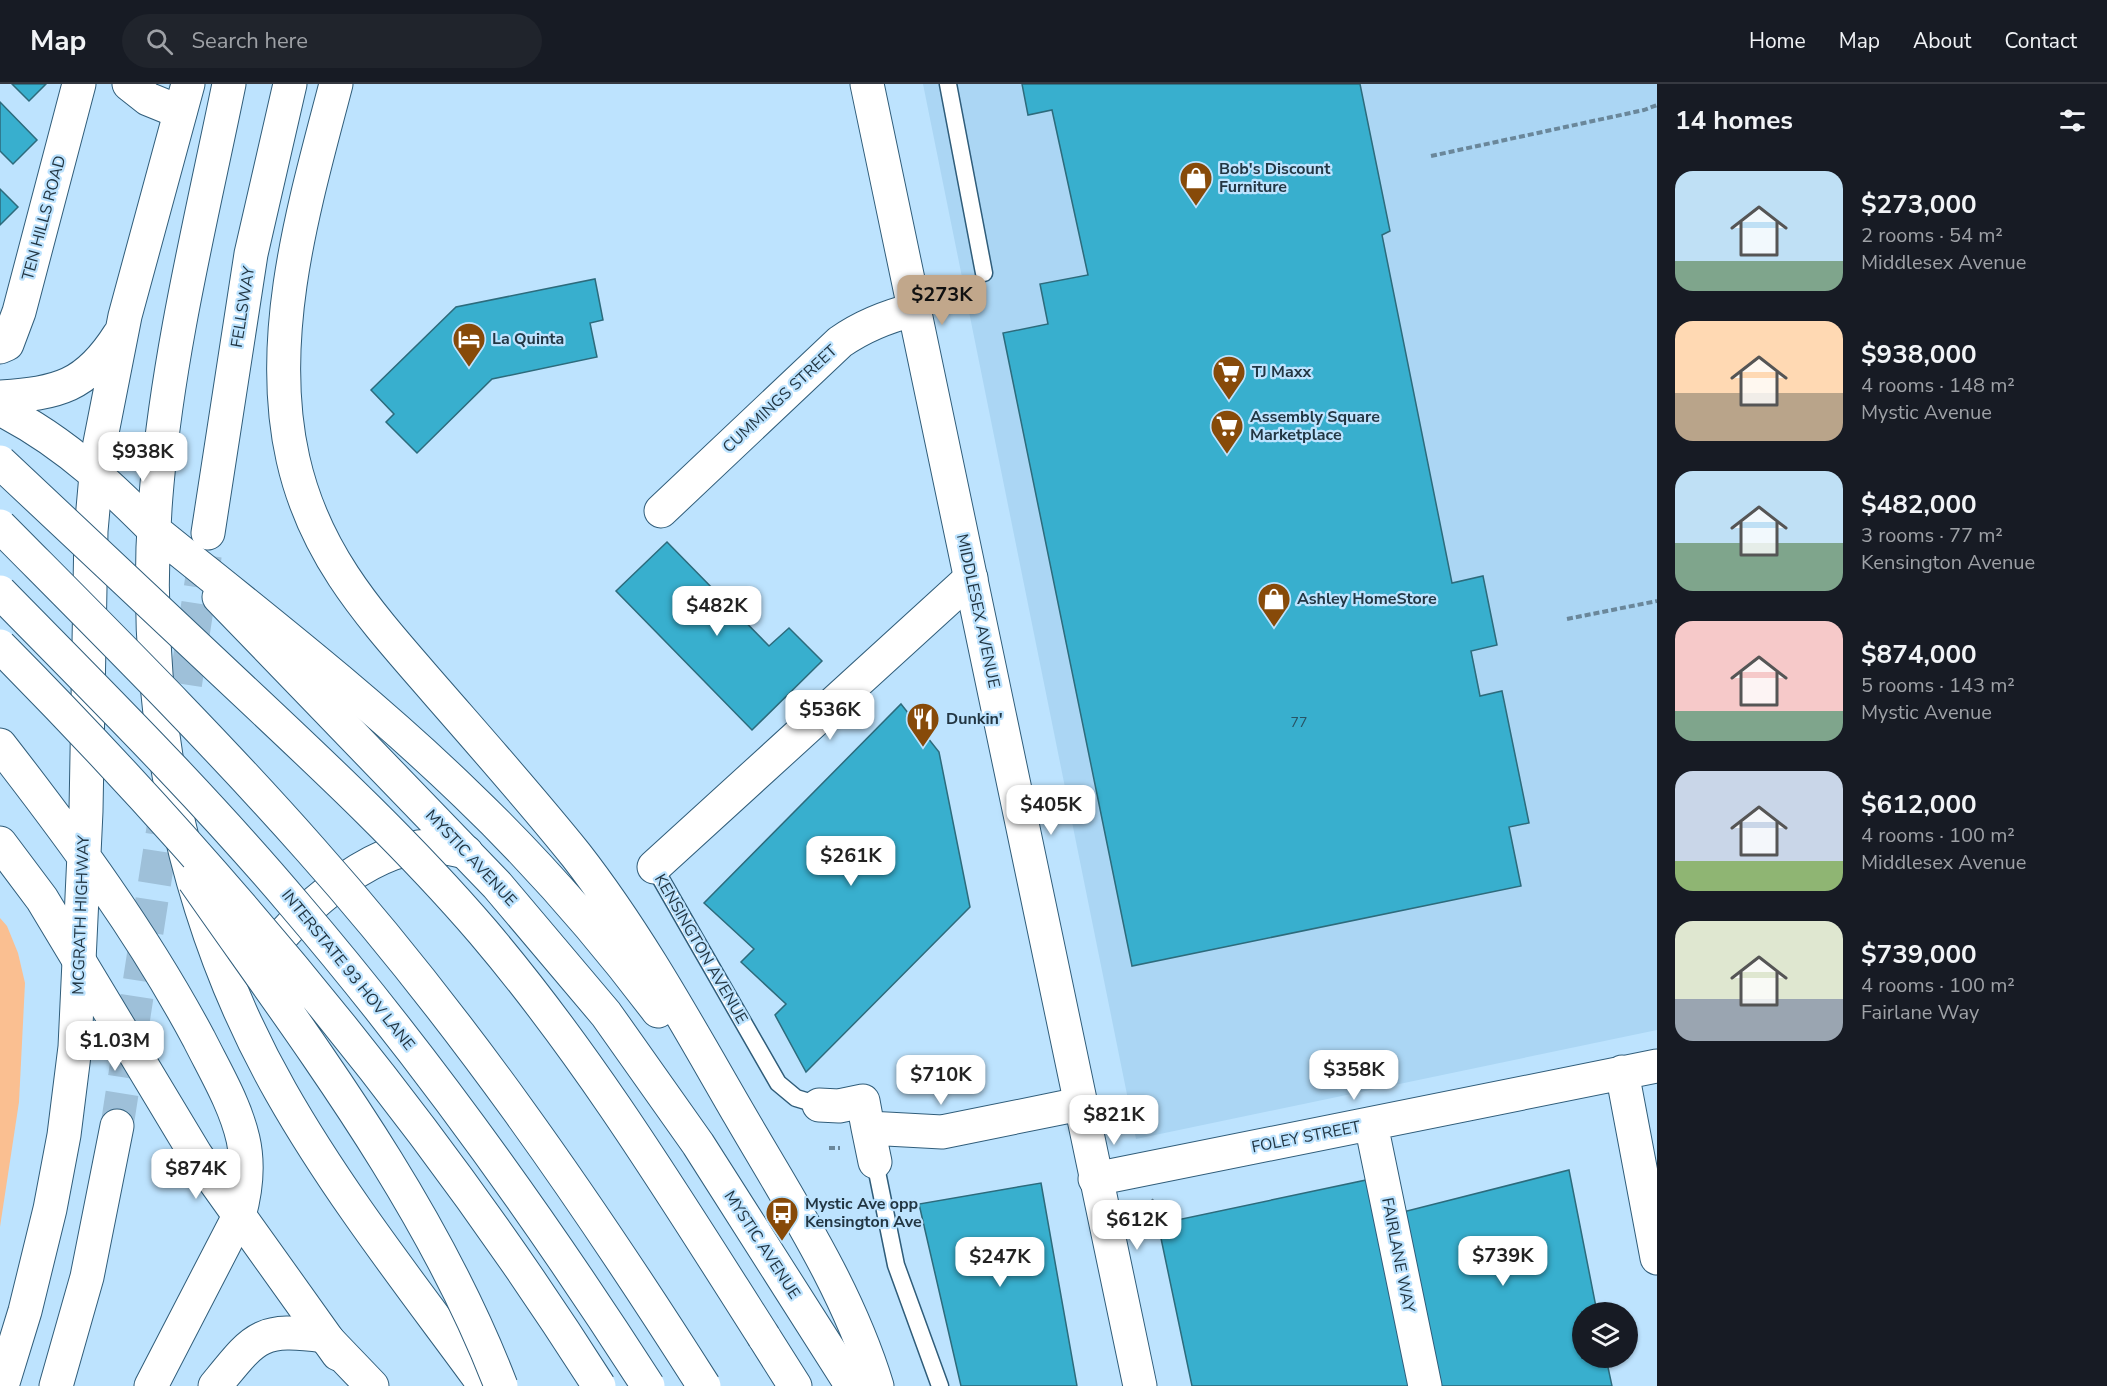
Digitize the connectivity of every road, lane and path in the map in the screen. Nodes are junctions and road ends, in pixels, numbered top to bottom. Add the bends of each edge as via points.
1 (79, 84) edge
2 (129, 84) edge
3 (229, 84) edge
4 (290, 84) edge
5 (336, 84) edge
6 (867, 84) edge
7 (948, 84) edge
8 (184, 98) edge
9 (1657, 105) edge
10 (1431, 156) dead end
11 (984, 273) dead end
12 (913, 310) junction
13 (122, 331) junction
14 (0, 347) edge
15 (0, 397) edge
16 (0, 409) edge
17 (0, 462) edge
18 (96, 472) junction
19 (661, 511) dead end
20 (0, 526) edge
21 (154, 530) junction
22 (208, 533) tunnel mouth
23 (971, 578) junction
24 (0, 592) edge
25 (1657, 601) edge
26 (1567, 619) dead end
27 (0, 646) edge
28 (0, 745) edge
29 (122, 775) junction
30 (0, 843) edge
31 (466, 852) junction
32 (84, 853) junction
33 (654, 867) joint
34 (79, 961) junction
35 (248, 1026) junction
36 (1657, 1065) edge
37 (1622, 1072) junction
38 (1080, 1104) junction
39 (819, 1105) joint
40 (1371, 1124) junction
41 (117, 1126) tunnel mouth
42 (868, 1128) junction
43 (762, 1153) junction
44 (875, 1162) joint
45 (1095, 1179) junction
46 (239, 1216) junction
47 (1657, 1258) edge
48 (324, 1336) junction
49 (2, 1386) edge
50 (56, 1386) edge
51 (151, 1386) edge
52 (215, 1386) edge
53 (362, 1386) edge
54 (372, 1386) edge
55 (485, 1386) edge
56 (501, 1386) edge
57 (599, 1386) edge
58 (648, 1386) edge
59 (704, 1386) edge
60 (795, 1386) edge
61 (852, 1386) edge
62 (877, 1386) edge
63 (940, 1386) edge
64 (1140, 1386) edge
65 (1425, 1386) edge

1 - 14 main road, TEN HILLS ROAD via 19,312 7,344
2 - 8 main road via 148,99
3 - 21 main road via 166,407
4 - 22 main road, FELLSWAY via 251,254
5 - 43 main road via 297,253 285,345 284,384 291,450 316,529 353,594 541,812 612,905
6 - 12 main road, MIDDLESEX AVENUE
7 - 11 lane
8 - 13 main road
9 - 10 path
12 - 19 main road, CUMMINGS STREET via 885,317 840,342
12 - 23 main road, MIDDLESEX AVENUE
13 - 15 main road via 93,366 66,387
13 - 18 main road
16 - 18 main road, MYSTIC AVENUE via 44,433
17 - 60 main road, bridge via 290,735 477,924 607,1094
18 - 21 main road, MYSTIC AVENUE
18 - 32 main road, MCGRATH HIGHWAY
20 - 59 main road, bridge via 230,761 379,930 573,1187
21 - 31 main road, MYSTIC AVENUE
21 - 35 main road via 155,657 173,803 193,881
21 - 43 main road via 377,714 502,830 647,996
23 - 33 main road, KENSINGTON AVENUE
23 - 38 main road, MIDDLESEX AVENUE
24 - 58 main road, INTERSTATE 93 HOV LANE, bridge via 224,823 363,986 552,1239
25 - 26 path
27 - 29 main road, bridge
28 - 32 main road
29 - 56 main road, bridge via 392,1169 447,1264
29 - 57 main road, bridge via 265,933 398,1096 494,1228
30 - 34 main road via 42,899
31 - 35 main road via 430,846 396,854 358,872 315,901 276,941 254,973 248,999
31 - 61 main road, MYSTIC AVENUE via 554,950 654,1078
32 - 34 main road, MCGRATH HIGHWAY
32 - 46 main road via 153,957 235,1113 246,1166
33 - 39 lane, KENSINGTON AVENUE via 778,1083 796,1098
34 - 46 main road via 196,1155
34 - 49 main road, MCGRATH HIGHWAY via 76,1035 59,1161 33,1280
35 - 55 main road via 280,1090 322,1158
36 - 37 main road, FOLEY STREET
37 - 40 main road, FOLEY STREET
37 - 47 main road
38 - 42 main road via 942,1132
38 - 45 main road, MIDDLESEX AVENUE
39 - 42 main road, KENSINGTON AVENUE via 863,1101
40 - 45 main road, FOLEY STREET
40 - 65 main road, FAIRLANE WAY
41 - 50 main road via 87,1277
42 - 44 main road
43 - 62 main road via 822,1256 859,1333
44 - 63 lane via 896,1265
45 - 64 main road, MIDDLESEX AVENUE
46 - 48 main road
46 - 51 main road
48 - 52 main road via 287,1331 259,1339
48 - 53 main road
48 - 54 main road

